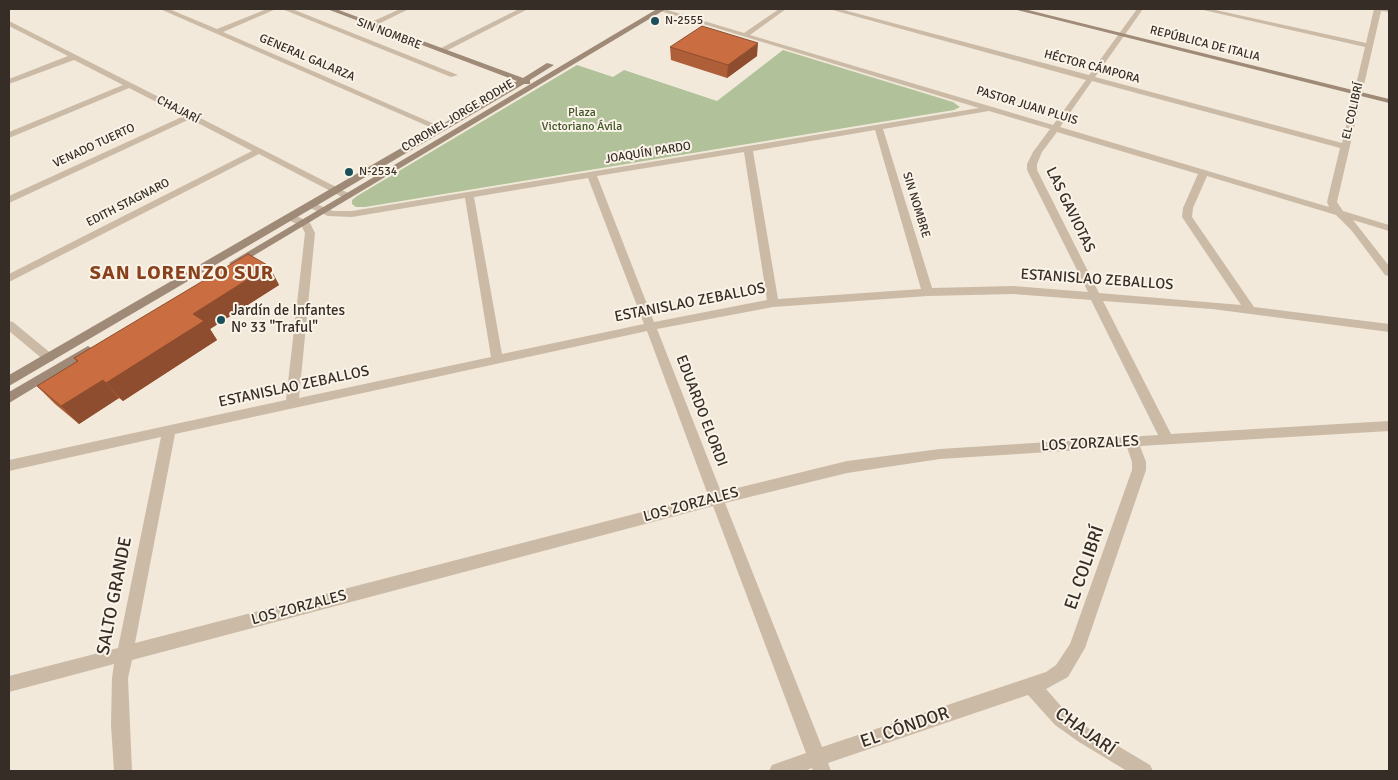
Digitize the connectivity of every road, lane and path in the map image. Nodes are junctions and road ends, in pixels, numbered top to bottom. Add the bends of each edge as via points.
1 (164, 9) edge
2 (273, 9) edge
3 (286, 9) edge
4 (330, 9) edge
5 (405, 9) edge
6 (524, 9) edge
7 (647, 9) edge
8 (660, 9) edge
9 (783, 9) edge
10 (832, 9) edge
11 (1016, 9) edge
12 (1140, 9) edge
13 (1204, 9) edge
14 (1378, 9) edge
15 (1382, 9) edge
16 (1389, 10) edge
17 (9, 23) edge
18 (371, 24) junction
19 (217, 32) junction
20 (744, 35) junction
21 (1122, 35) junction
22 (1369, 46) junction
23 (441, 50) junction
24 (74, 57) junction
25 (454, 74) dead end
26 (1090, 78) junction
27 (523, 81) junction
28 (9, 82) edge
29 (129, 85) junction
30 (534, 85) junction
31 (1358, 93) junction
32 (1389, 101) edge
33 (991, 108) junction
34 (190, 116) junction
35 (878, 127) junction
36 (1055, 128) junction
37 (442, 129) junction
38 (9, 135) edge
39 (1345, 147) junction
40 (748, 149) junction
41 (258, 151) junction
42 (1204, 172) junction
43 (592, 175) junction
44 (336, 190) junction
45 (468, 195) junction
46 (347, 196) junction
47 (9, 200) edge
48 (312, 205) junction
49 (323, 211) junction
50 (1338, 213) junction
51 (291, 217) junction
52 (302, 223) junction
53 (1389, 228) edge
54 (227, 268) edge
55 (1389, 272) edge
56 (9, 278) edge
57 (928, 292) junction
58 (1096, 296) junction
59 (773, 303) junction
60 (1250, 309) junction
61 (9, 325) edge
62 (651, 326) junction
63 (1389, 328) edge
64 (101, 343) edge
65 (49, 358) junction
66 (497, 360) junction
67 (9, 381) edge
68 (9, 398) edge
69 (292, 404) junction
70 (1389, 426) edge
71 (169, 430) junction
72 (1168, 439) junction
73 (1132, 441) junction
74 (9, 465) edge
75 (717, 498) junction
76 (124, 654) junction
77 (9, 684) edge
78 (1032, 686) junction
79 (820, 765) edge
80 (123, 771) edge
81 (778, 771) edge
82 (1144, 771) edge

1 - 19 street, GENERAL GALARZA
2 - 19 street
3 - 25 street, SIN NOMBRE
4 - 18 main road
5 - 18 street
6 - 23 street
7 - 27 main road, CORONEL JORGE RODHE
8 - 20 street, PASTOR JUAN PLUIS
8 - 30 main road, CORONEL JORGE RODHE
9 - 20 street
10 - 26 street, HÉCTOR CÁMPORA
11 - 21 main road, REPÚBLICA DE ITALIA
12 - 21 street, LAS GAVIOTAS
13 - 22 street
14 - 22 street, EL COLIBRÍ
15 - 16 street
17 - 24 street, CHAJARÍ via 20,33
18 - 23 main road
19 - 37 street, GENERAL GALARZA
20 - 33 street, PASTOR JUAN PLUIS
21 - 26 street, LAS GAVIOTAS
21 - 31 main road, REPÚBLICA DE ITALIA
22 - 31 street, EL COLIBRÍ
23 - 27 main road
24 - 28 street
24 - 29 street, CHAJARÍ
26 - 36 street, LAS GAVIOTAS
26 - 39 street, HÉCTOR CÁMPORA
27 - 30 main road
27 - 37 main road, CORONEL JORGE RODHE
29 - 34 street, CHAJARÍ
29 - 38 street
30 - 46 main road, CORONEL JORGE RODHE
31 - 32 main road, REPÚBLICA DE ITALIA
31 - 39 street, EL COLIBRÍ
33 - 35 street, JOAQUÍN PARDO
33 - 36 street, PASTOR JUAN PLUIS
34 - 41 street, CHAJARÍ
34 - 47 street, VENADO TUERTO
35 - 40 street, JOAQUÍN PARDO
35 - 57 street, SIN NOMBRE
36 - 42 street, PASTOR JUAN PLUIS
36 - 58 street, LAS GAVIOTAS via 1034,158 1032,170
37 - 44 main road, CORONEL JORGE RODHE
39 - 50 street, EL COLIBRÍ via 1332,202
40 - 43 street, JOAQUÍN PARDO
40 - 59 street
41 - 44 street, CHAJARÍ
41 - 56 street, EDITH STAGNARO
42 - 50 street, PASTOR JUAN PLUIS
42 - 60 street via 1187,217
43 - 45 street, JOAQUÍN PARDO
43 - 62 street, EDUARDO ELORDI
44 - 46 street, CHAJARÍ
44 - 48 main road, CORONEL JORGE RODHE
45 - 49 street, JOAQUÍN PARDO via 352,214 336,215
45 - 66 street
46 - 49 main road, CORONEL JORGE RODHE
48 - 49 street, JOAQUÍN PARDO
48 - 51 main road, CORONEL JORGE RODHE
49 - 52 main road, CORONEL JORGE RODHE
50 - 53 street, PASTOR JUAN PLUIS
50 - 55 street via 1356,229
51 - 52 street
51 - 65 main road, CORONEL JORGE RODHE
52 - 54 main road, CORONEL JORGE RODHE
52 - 69 street via 308,227 310,236
57 - 58 street, ESTANISLAO ZEBALLOS via 986,290
57 - 59 street, ESTANISLAO ZEBALLOS
58 - 60 street, ESTANISLAO ZEBALLOS
58 - 72 street, LAS GAVIOTAS
59 - 62 street, ESTANISLAO ZEBALLOS
60 - 63 street, ESTANISLAO ZEBALLOS
61 - 65 street
62 - 66 street, ESTANISLAO ZEBALLOS
62 - 75 street, EDUARDO ELORDI
64 - 68 main road
65 - 67 main road, CORONEL JORGE RODHE
66 - 69 street, ESTANISLAO ZEBALLOS
69 - 71 street, ESTANISLAO ZEBALLOS
70 - 72 street, LOS ZORZALES
71 - 74 street, ESTANISLAO ZEBALLOS
71 - 76 street, SALTO GRANDE
72 - 73 street, LOS ZORZALES
73 - 75 street, LOS ZORZALES via 894,460 804,476
73 - 78 street, EL COLIBRÍ via 1139,470 1077,648 1062,671
75 - 76 street, LOS ZORZALES
75 - 79 street, EDUARDO ELORDI
76 - 77 street, LOS ZORZALES
76 - 80 street, SALTO GRANDE via 119,702
78 - 79 street, EL CÓNDOR
78 - 82 street, CHAJARÍ via 1061,719
79 - 81 street, EL CÓNDOR

